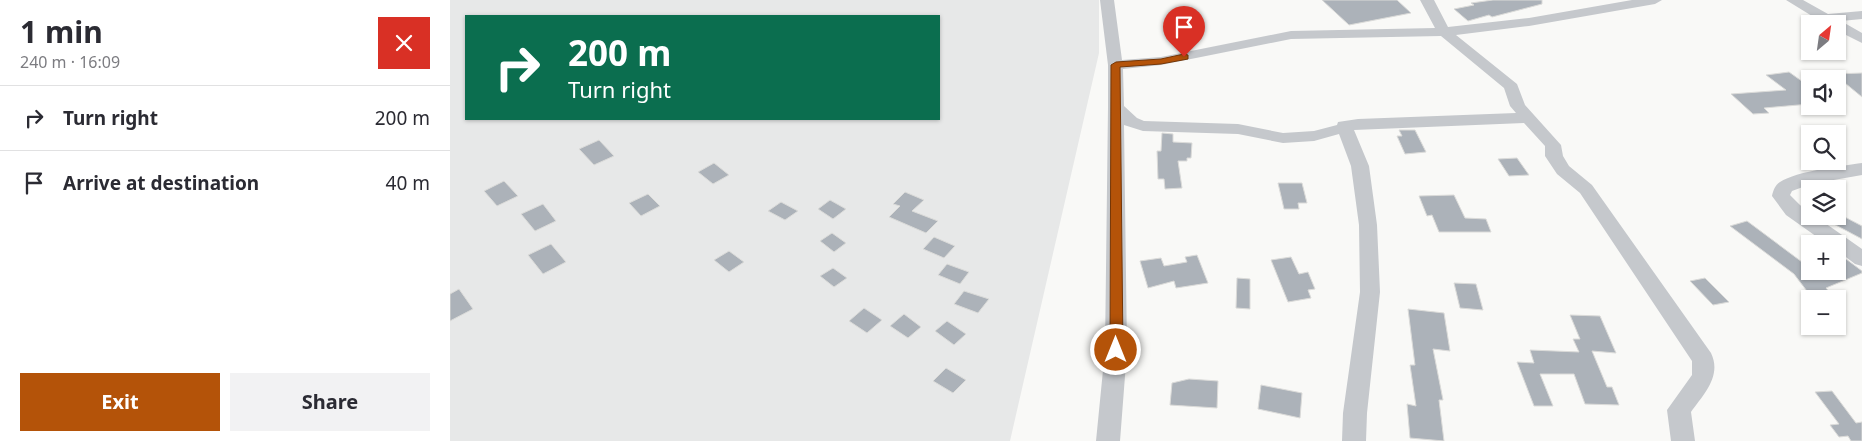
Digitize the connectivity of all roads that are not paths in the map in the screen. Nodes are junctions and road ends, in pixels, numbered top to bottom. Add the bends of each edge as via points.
1 (1107, 0) edge
2 (1427, 0) edge
3 (1655, 0) edge
4 (1793, 0) edge
5 (1820, 15) edge
6 (1862, 16) edge
7 (1846, 19) edge
8 (1846, 30) edge
9 (1444, 32) junction
10 (1862, 39) edge
11 (1116, 65) junction
12 (1116, 107) junction
13 (1529, 118) junction
14 (1344, 126) junction
15 (1862, 169) edge
16 (1862, 259) edge
17 (1108, 441) edge
18 (1354, 441) edge
19 (1683, 441) edge

1 - 11 street
2 - 9 street
3 - 9 street via 1529,22
4 - 5 street
6 - 7 street
8 - 10 street
9 - 11 street via 1290,35 1161,61
9 - 13 street via 1512,87 1518,106
11 - 12 street
12 - 14 street via 1131,122 1142,126 1232,128 1283,138 1314,136
12 - 17 street via 1116,350
13 - 14 street
13 - 19 street via 1553,145 1554,156 1563,170 1586,189 1703,360 1703,377 1679,410
14 - 18 street via 1360,166 1368,225 1370,282
15 - 16 street via 1788,185 1781,196 1793,210

